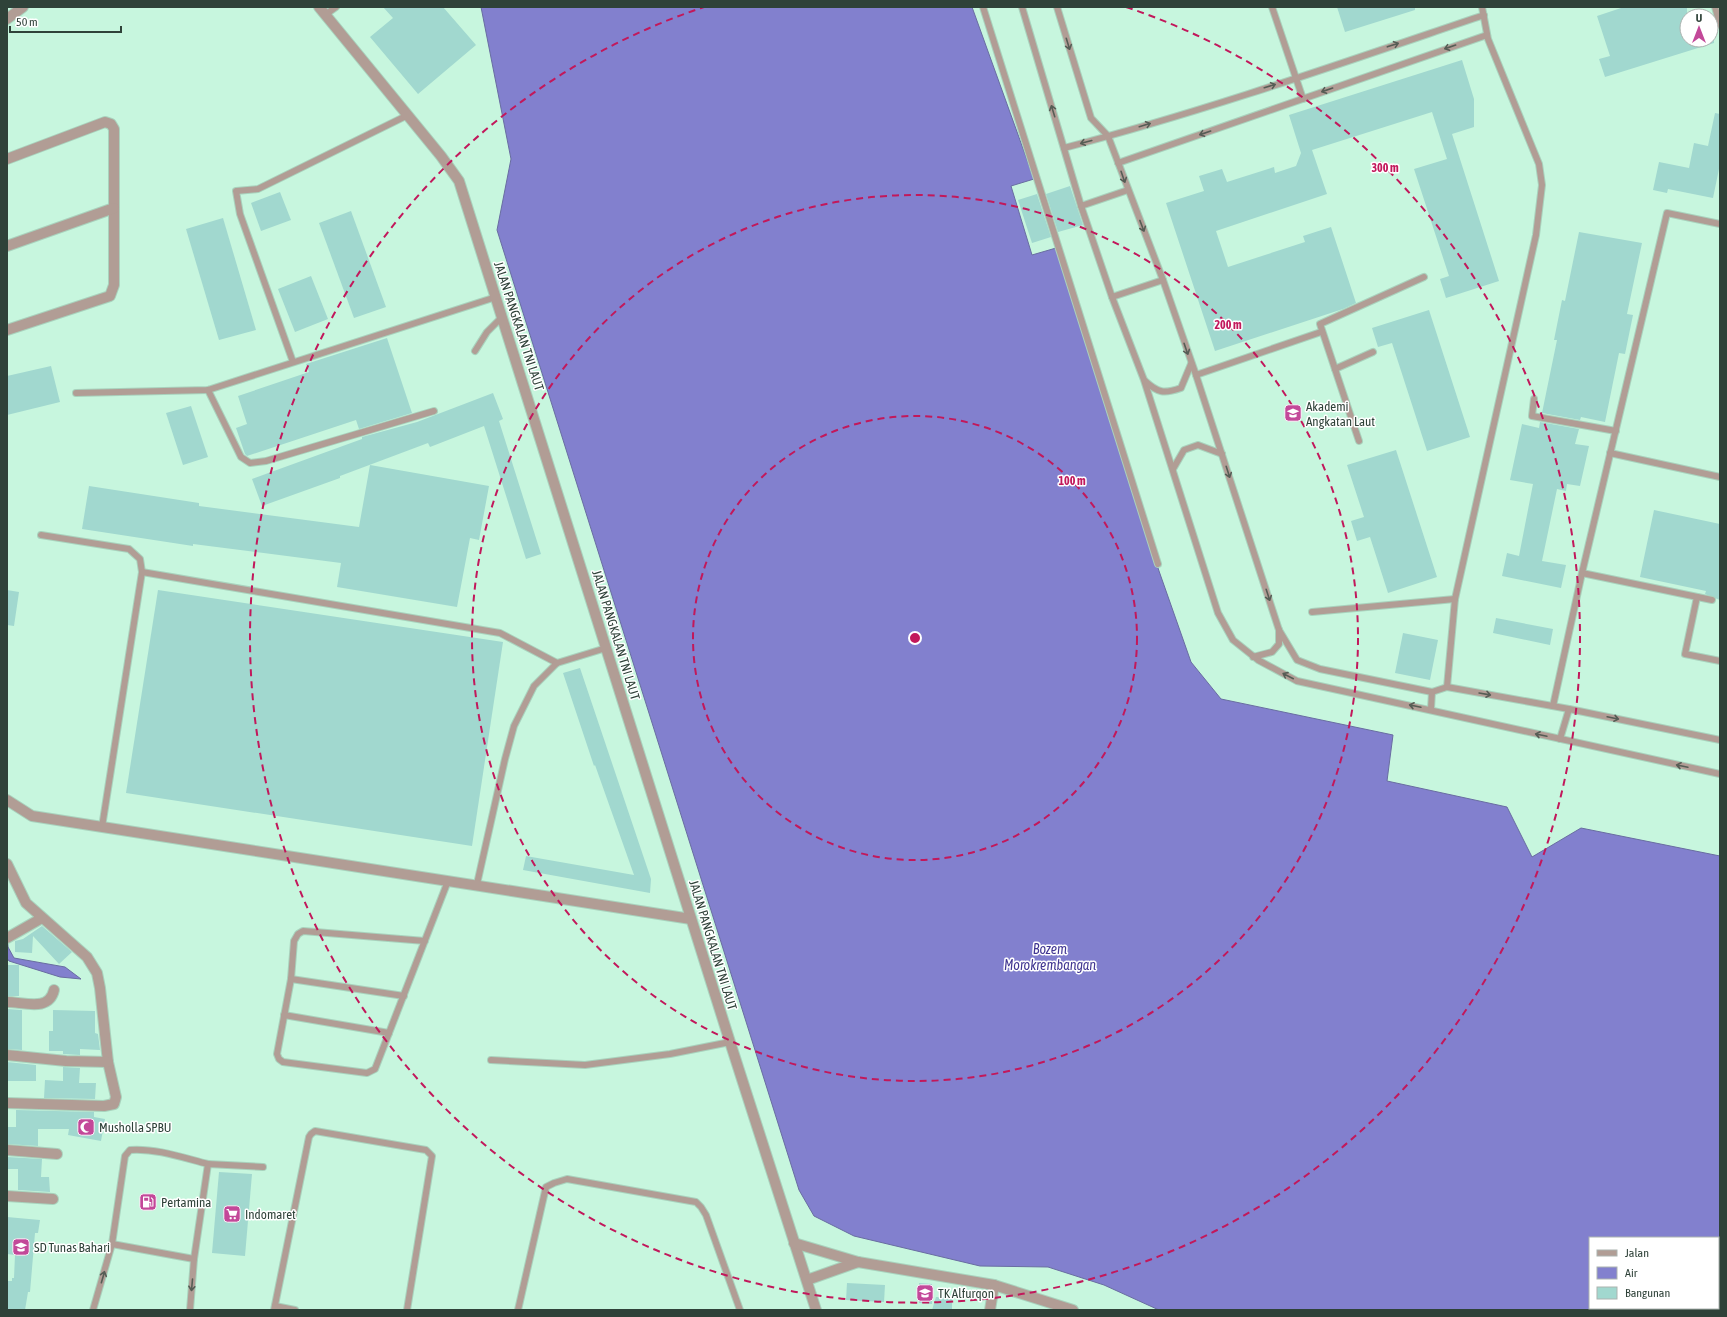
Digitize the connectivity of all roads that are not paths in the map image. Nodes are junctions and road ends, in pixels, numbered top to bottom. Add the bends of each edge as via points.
1 (23, 7) edge
2 (336, 7) edge
3 (983, 7) edge
4 (1022, 7) edge
5 (1057, 7) edge
6 (1272, 7) edge
7 (1482, 7) edge
8 (1714, 7) edge
9 (322, 11) edge
10 (1484, 15) junction
11 (7, 19) edge
12 (1720, 25) edge
13 (1487, 35) junction
14 (1295, 78) junction
15 (1303, 99) junction
16 (408, 116) junction
17 (1108, 136) junction
18 (1064, 148) junction
19 (7, 159) edge
20 (1118, 163) junction
21 (1128, 190) junction
22 (1082, 206) junction
23 (114, 208) junction
24 (1720, 224) edge
25 (7, 246) edge
26 (1424, 277) dead end
27 (1163, 280) junction
28 (496, 297) junction
29 (1112, 297) junction
30 (502, 317) junction
31 (7, 330) edge
32 (1321, 332) junction
33 (475, 351) dead end
34 (1373, 352) dead end
35 (294, 362) junction
36 (1191, 364) junction
37 (1335, 369) junction
38 (1196, 375) junction
39 (1144, 380) junction
40 (208, 390) junction
41 (76, 393) dead end
42 (1534, 399) dead end
43 (434, 411) dead end
44 (1616, 431) junction
45 (1359, 441) dead end
46 (1610, 453) junction
47 (1222, 454) junction
48 (1173, 469) junction
49 (1720, 477) edge
50 (40, 535) dead end
51 (1158, 564) dead end
52 (142, 572) junction
53 (1582, 573) junction
54 (1697, 597) junction
55 (1455, 599) junction
56 (1712, 600) dead end
57 (1312, 612) dead end
58 (1279, 630) junction
59 (606, 648) junction
60 (1253, 657) junction
61 (1720, 661) edge
62 (557, 663) junction
63 (1447, 687) junction
64 (1432, 692) junction
65 (1553, 706) junction
66 (1431, 709) junction
67 (1568, 709) junction
68 (1560, 739) junction
69 (1720, 740) edge
70 (1720, 774) edge
71 (7, 800) edge
72 (102, 827) junction
73 (7, 864) edge
74 (448, 881) junction
75 (477, 884) junction
76 (42, 918) junction
77 (691, 919) junction
78 (11, 936) edge
79 (425, 941) junction
80 (290, 979) junction
81 (54, 990) dead end
82 (404, 996) junction
83 (7, 1002) edge
84 (284, 1015) junction
85 (389, 1033) junction
86 (730, 1042) junction
87 (7, 1055) edge
88 (491, 1060) dead end
89 (108, 1062) junction
90 (7, 1103) edge
91 (7, 1150) edge
92 (57, 1154) dead end
93 (208, 1164) junction
94 (263, 1167) dead end
95 (7, 1196) edge
96 (52, 1199) dead end
97 (794, 1243) junction
98 (112, 1244) junction
99 (194, 1259) junction
100 (858, 1262) junction
101 (807, 1280) junction
102 (994, 1285) junction
103 (274, 1308) edge
104 (93, 1310) edge
105 (190, 1310) edge
106 (295, 1310) edge
107 (407, 1310) edge
108 (518, 1310) edge
109 (740, 1310) edge
110 (816, 1310) edge
111 (990, 1310) edge
112 (1073, 1310) edge

1 - 11 street
2 - 9 lane
3 - 51 lane
18 -> 4 lane
5 -> 17 lane via 1091,118
6 - 14 lane
7 - 10 lane
8 - 12 lane
9 - 16 street, JALAN PANGKALAN TNI LAUT
10 - 13 lane
14 -> 10 lane
13 -> 15 lane
13 - 55 lane via 1539,164 1542,185 1536,235
14 - 15 lane
17 -> 14 lane
15 -> 20 lane
16 - 28 street, JALAN PANGKALAN TNI LAUT via 459,181
16 - 35 lane via 258,189 236,191 240,214
17 -> 18 lane
17 - 20 lane
18 - 22 lane
19 - 23 street via 105,122 111,124 114,129
20 -> 21 lane
21 - 22 lane
21 -> 27 lane
22 - 29 lane
23 - 25 street
23 - 31 street via 114,285 110,296
24 - 44 lane via 1667,213
26 - 32 lane via 1320,324
27 - 29 lane
27 -> 36 lane
28 - 30 street, JALAN PANGKALAN TNI LAUT
28 - 35 lane
29 - 39 lane
30 - 33 lane via 487,332
30 - 59 street, JALAN PANGKALAN TNI LAUT
32 - 37 lane
32 - 38 lane
34 - 37 lane
35 - 40 lane
36 - 38 lane
36 - 39 lane via 1181,388 1169,392 1155,390
37 - 45 lane
38 - 47 lane
39 - 48 lane
40 - 41 lane
40 - 43 lane via 241,457 250,463 266,461
42 - 44 lane via 1532,416
44 - 46 lane
46 - 49 lane
46 - 53 lane
47 - 48 lane via 1198,445 1184,450
47 -> 58 lane
48 - 60 lane via 1218,612 1233,640
50 - 52 lane via 129,549 140,559
52 - 62 lane via 500,633
52 - 72 lane
53 - 54 lane
53 - 65 lane
54 - 56 lane
54 - 61 lane via 1685,654
55 - 57 lane
55 - 63 lane
58 - 60 lane via 1279,644 1272,652
58 - 64 lane via 1297,660 1320,669
59 - 62 lane
59 - 77 street, JALAN PANGKALAN TNI LAUT
66 -> 60 lane via 1298,681
62 - 75 lane via 534,686 514,726
63 - 64 lane
63 -> 65 lane
64 - 66 lane
65 - 67 lane
68 -> 66 lane
67 - 68 lane
67 -> 69 lane
70 -> 68 lane
71 - 72 street via 32,816
72 - 74 street
73 - 76 street via 26,903
74 - 75 street
74 - 79 lane
75 - 77 street
76 - 78 street
76 - 89 street via 87,957 97,973
77 - 86 street, JALAN PANGKALAN TNI LAUT
79 - 80 lane via 303,931 294,941
79 - 82 lane
80 - 82 lane
80 - 84 lane
81 - 83 street via 47,1003
82 - 85 lane
84 - 85 lane
84 - 85 lane via 277,1054 283,1062 371,1072 375,1069
86 - 88 lane via 670,1054 585,1065
86 - 97 street, JALAN PANGKALAN TNI LAUT
87 - 89 street
89 - 90 street via 116,1097 111,1105
91 - 92 street
93 - 94 lane
93 - 98 lane via 179,1156 139,1149 130,1150 125,1156
93 - 99 lane
95 - 96 street
97 - 100 street
97 - 101 street, JALAN PANGKALAN TNI LAUT
98 - 99 lane
104 -> 98 lane
99 -> 105 lane
100 - 101 street
100 - 102 street
101 - 110 street, JALAN PANGKALAN TNI LAUT
102 - 111 street
102 - 112 street
103 - 106 lane
103 - 107 lane via 309,1137 315,1131 426,1150 432,1156
108 - 109 lane via 546,1187 568,1179 696,1202 706,1214

